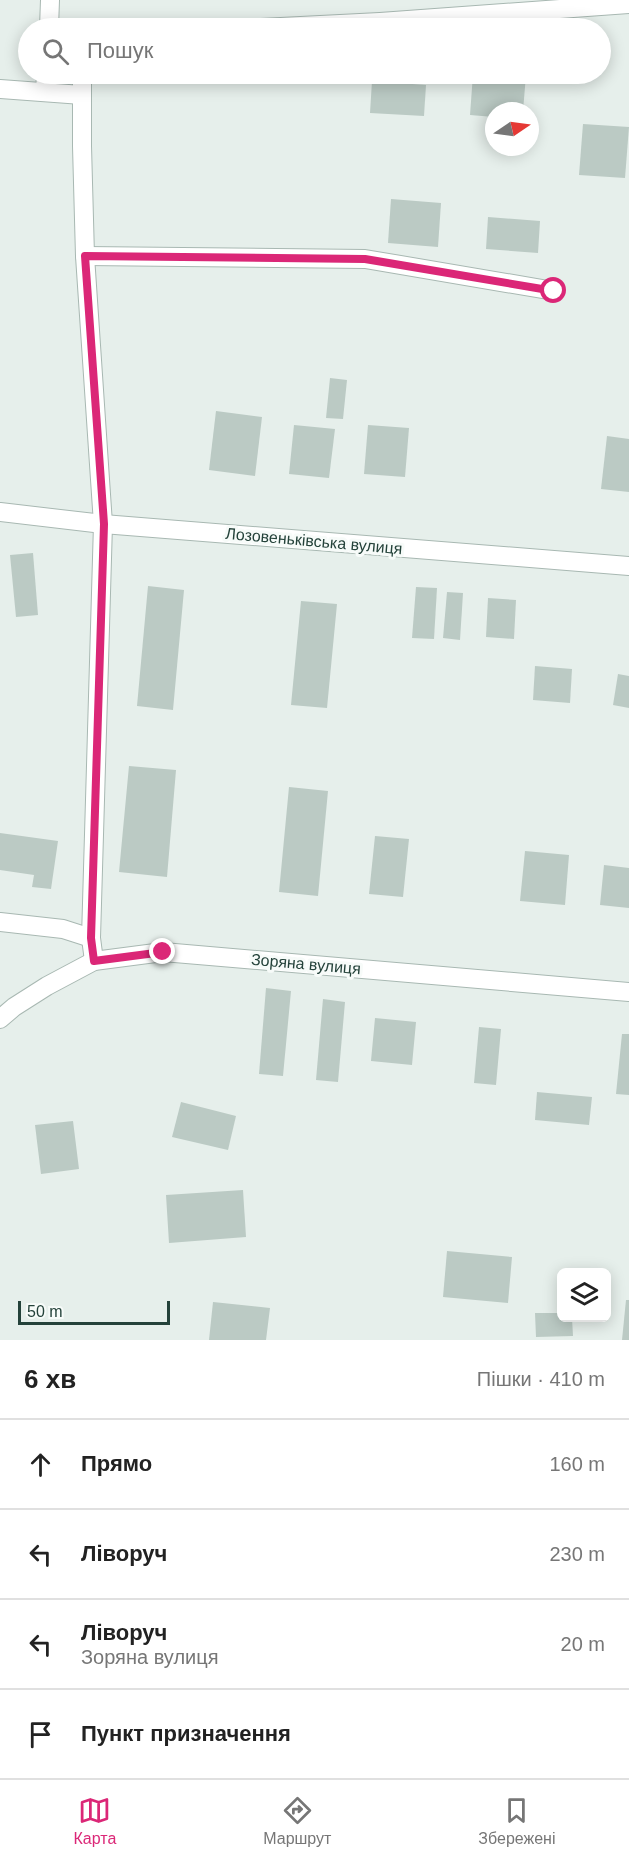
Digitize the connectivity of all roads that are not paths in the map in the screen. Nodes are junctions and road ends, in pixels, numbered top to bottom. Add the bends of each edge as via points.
1 (50, 0) edge
2 (629, 4) edge
3 (49, 18) edge
4 (435, 18) edge
5 (38, 84) edge
6 (49, 84) edge
7 (82, 84) edge
8 (0, 89) edge
9 (82, 95) junction
10 (85, 256) junction
11 (554, 291) dead end
12 (0, 513) edge
13 (104, 524) junction
14 (629, 566) edge
15 (0, 921) edge
16 (91, 938) junction
17 (94, 961) junction
18 (629, 992) edge
19 (0, 1019) edge

1 - 3 street
2 - 4 street
5 - 8 street
6 - 9 street
7 - 9 street
9 - 10 street
10 - 11 street via 365,259
10 - 13 street
12 - 13 street, Лозовеньківська вулиця
13 - 14 street, Лозовеньківська вулиця
13 - 16 street
15 - 16 street via 63,929
16 - 17 street
17 - 18 street, Зоряна вулиця via 163,952
17 - 19 street, Зоряна вулиця via 47,986

